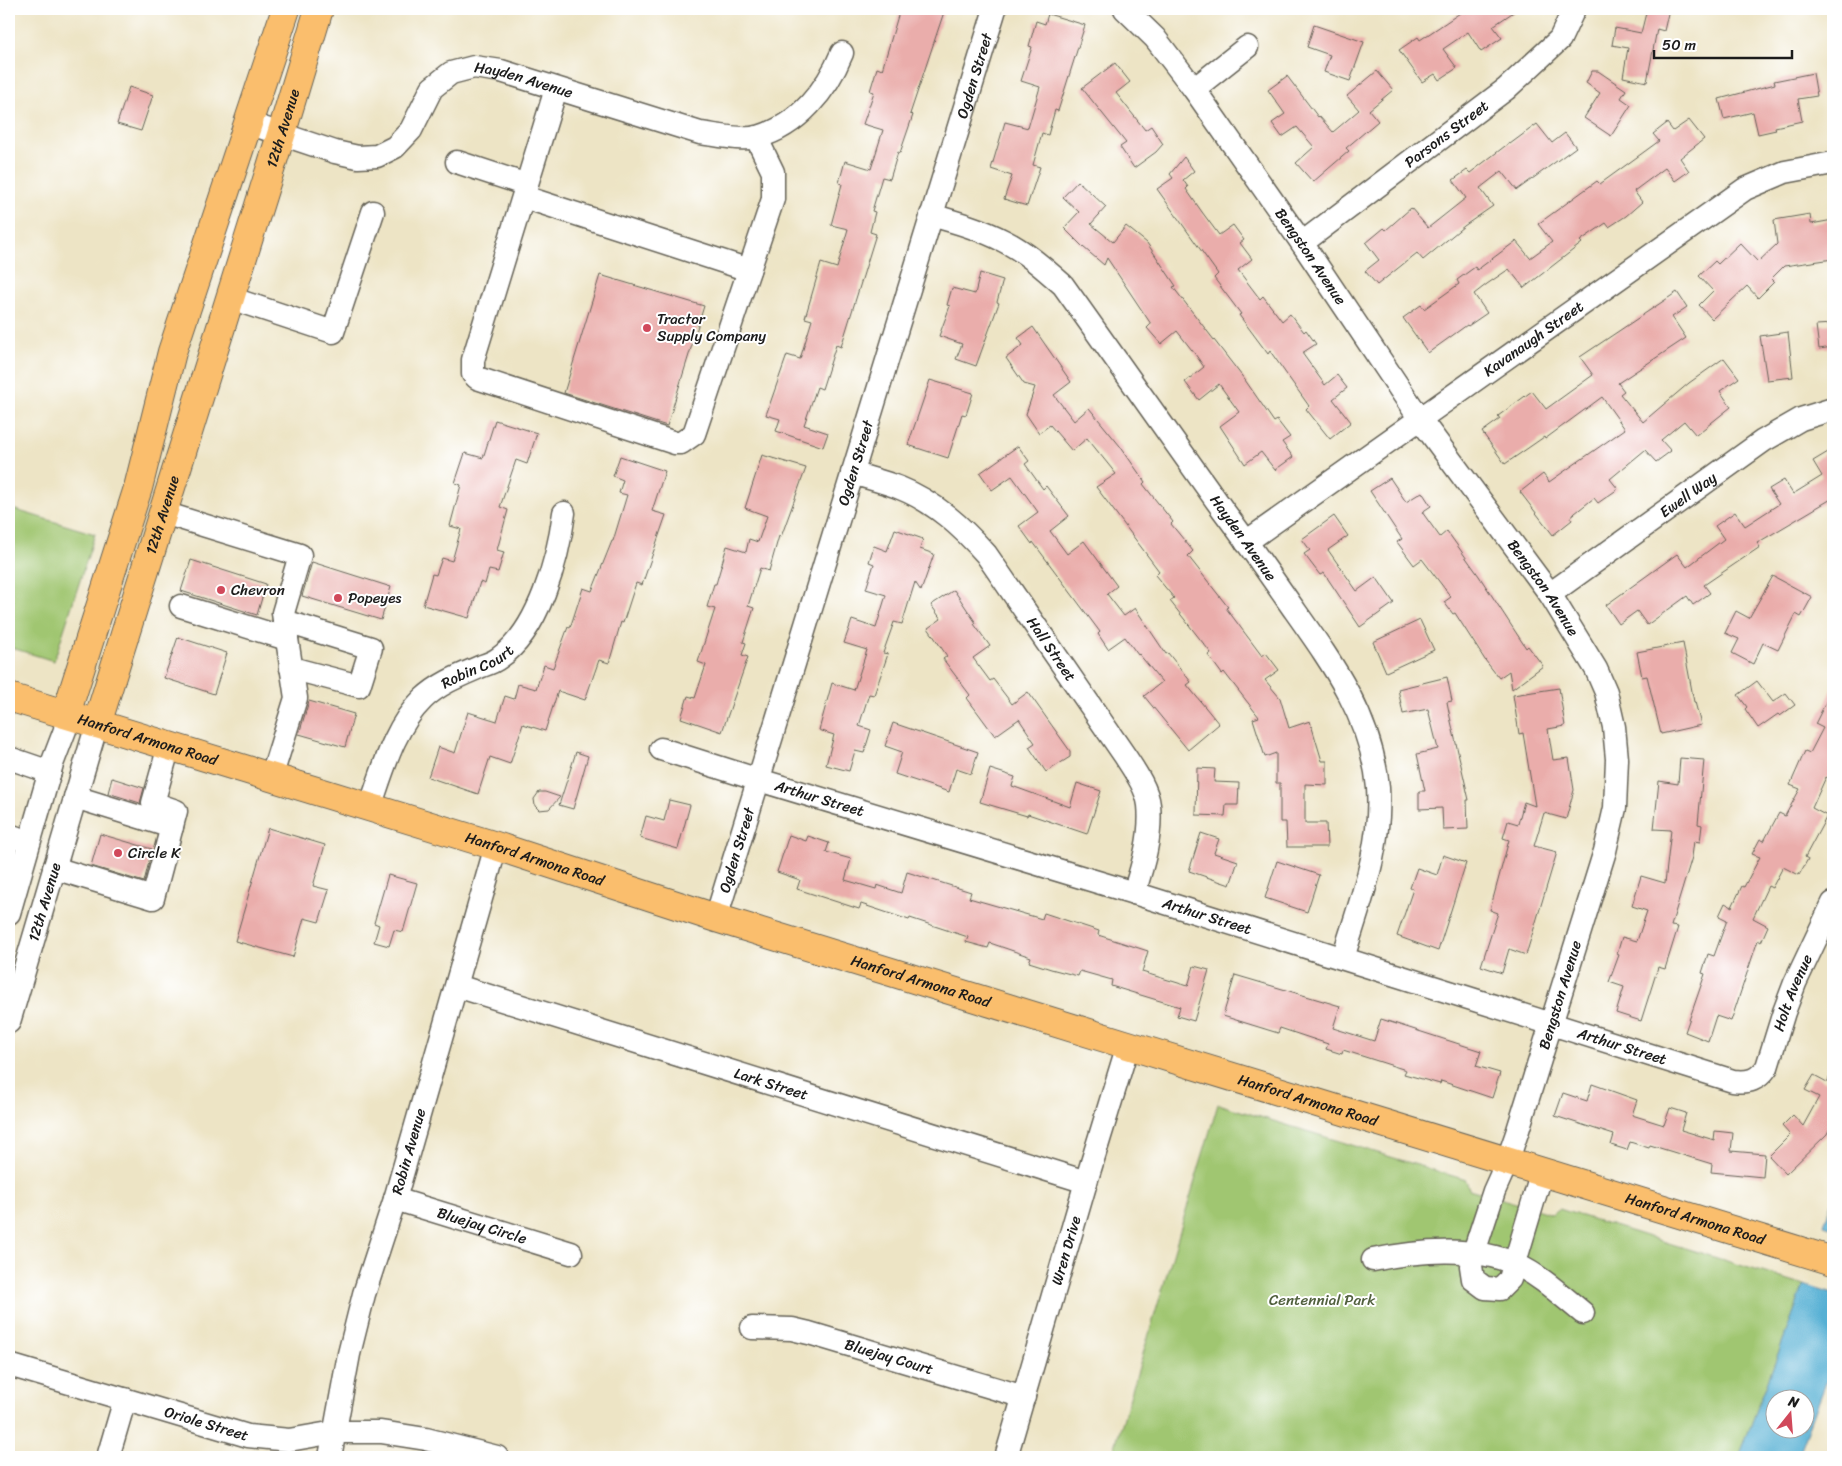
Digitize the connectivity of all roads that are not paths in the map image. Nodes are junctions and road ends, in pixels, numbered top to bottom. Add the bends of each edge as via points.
1 (286, 9) edge
2 (319, 9) edge
3 (995, 9) edge
4 (1125, 9) edge
5 (1574, 9) edge
6 (1247, 48) dead end
7 (842, 53) dead end
8 (556, 89) junction
9 (1194, 89) junction
10 (248, 123) junction
11 (281, 135) junction
12 (756, 137) junction
13 (457, 162) dead end
14 (1833, 163) edge
15 (526, 191) junction
16 (373, 212) dead end
17 (931, 215) junction
18 (1302, 243) junction
19 (749, 270) junction
20 (230, 298) junction
21 (1833, 409) edge
22 (1420, 419) junction
23 (852, 473) junction
24 (164, 513) junction
25 (564, 513) dead end
26 (1246, 542) junction
27 (1550, 594) junction
28 (181, 606) dead end
29 (286, 630) junction
30 (291, 668) junction
31 (9, 697) edge
32 (66, 714) junction
33 (97, 724) junction
34 (169, 746) junction
35 (661, 749) dead end
36 (9, 758) edge
37 (50, 772) junction
38 (271, 778) junction
39 (759, 780) junction
40 (75, 797) junction
41 (370, 807) junction
42 (172, 827) junction
43 (19, 838) edge
44 (496, 846) junction
45 (54, 868) junction
46 (1134, 893) junction
47 (1833, 903) edge
48 (9, 913) edge
49 (716, 918) junction
50 (1344, 958) junction
51 (457, 986) junction
52 (9, 1022) edge
53 (1551, 1024) junction
54 (1128, 1045) junction
55 (1754, 1080) joint
56 (1507, 1162) junction
57 (1542, 1172) junction
58 (1086, 1182) junction
59 (395, 1199) junction
60 (1474, 1252) junction
61 (571, 1253) dead end
62 (1373, 1260) dead end
63 (1833, 1261) edge
64 (1516, 1264) junction
65 (1582, 1312) dead end
66 (752, 1328) dead end
67 (9, 1364) edge
68 (1024, 1397) junction
69 (125, 1398) junction
70 (335, 1432) junction
71 (108, 1457) edge
72 (330, 1457) edge
73 (497, 1457) edge
74 (1006, 1457) edge

1 - 10 main road, 12th Avenue
2 - 11 main road, 12th Avenue
3 - 17 street, Ogden Street
4 - 9 street, Bengston Avenue via 1155,38
5 - 18 street, Parsons Street via 1560,39 1506,89
6 - 9 street
7 - 12 street, Hayden Avenue via 835,72 804,112
8 - 11 street, Hayden Avenue via 474,67 451,73 432,88 411,130 396,147 377,156 358,157 335,152
8 - 12 street, Hayden Avenue via 700,133
8 - 15 street
9 - 18 street, Bengston Avenue
10 - 11 street, Hayden Avenue
10 - 32 main road, 12th Avenue via 172,352 138,488
11 - 20 main road, 12th Avenue
12 - 19 street via 773,172 773,199
13 - 15 street
14 - 22 street, Kavanaugh Street via 1785,172 1745,189
15 - 19 street
15 - 19 street via 473,360 477,378 681,443 694,434
16 - 20 street via 334,332
17 - 23 street, Ogden Street
17 - 26 street, Hayden Avenue via 980,229 1006,241 1063,285
18 - 22 street, Bengston Avenue
20 - 24 main road, 12th Avenue
21 - 27 street, Ewell Way via 1801,419 1763,441
22 - 26 street, Kavanaugh Street
22 - 27 street, Bengston Avenue
23 - 39 street, Ogden Street
23 - 46 street, Hall Street via 902,489 939,510 962,528 986,554 1126,756 1149,804 1149,835
24 - 29 street via 300,555 283,614
24 - 33 main road, 12th Avenue
25 - 41 street, Robin Court via 560,546 532,623 499,659 439,685 422,700 392,747
26 - 50 street, Hayden Avenue via 1342,679 1358,711 1369,745 1378,787 1378,827 1373,861
27 - 53 street, Bengston Avenue via 1596,669 1606,692 1617,759 1615,808 1607,842
28 - 29 street
29 - 30 street
29 - 30 street via 371,648 359,686
30 - 38 street via 296,698
31 - 32 main road, Hanford Armona Road
32 - 33 main road, Hanford Armona Road
32 - 37 street, 12th Avenue
33 - 34 main road, Hanford Armona Road
33 - 40 street, 12th Avenue
34 - 38 main road, Hanford Armona Road
34 - 42 street via 153,804 176,812
35 - 39 street, Arthur Street
36 - 37 street
37 - 43 street, 12th Avenue
38 - 41 main road, Hanford Armona Road
39 - 46 street, Arthur Street
39 - 49 street, Ogden Street
40 - 42 street
40 - 45 street, 12th Avenue
41 - 44 main road, Hanford Armona Road
42 - 45 street via 153,898
43 - 48 street, 12th Avenue
44 - 49 main road, Hanford Armona Road
44 - 51 street, Robin Avenue
45 - 52 street, 12th Avenue
46 - 50 street, Arthur Street
47 - 55 street, Holt Avenue via 1795,983 1767,1067
49 - 54 main road, Hanford Armona Road
50 - 53 street, Arthur Street
51 - 58 street, Lark Street
51 - 59 street, Robin Avenue
53 - 55 street, Arthur Street via 1733,1081
53 - 56 street, Bengston Avenue
54 - 56 main road, Hanford Armona Road
54 - 58 street, Wren Drive
56 - 57 main road, Hanford Armona Road
56 - 60 street, Bengston Avenue
57 - 63 main road, Hanford Armona Road
57 - 64 street
58 - 68 street, Wren Drive
59 - 61 street, Bluejay Circle
59 - 70 street, Robin Avenue via 362,1302
60 - 62 street via 1398,1255
60 - 64 street
60 - 64 street, Bengston Avenue via 1473,1279 1485,1288 1500,1289 1510,1279
64 - 65 street
66 - 68 street, Bluejay Court via 809,1332
67 - 69 street, Oriole Street
68 - 74 street, Wren Drive
69 - 70 street, Oriole Street via 229,1432 264,1439 289,1440
69 - 71 street
70 - 72 street, Robin Avenue
70 - 73 street, Oriole Street via 381,1432

